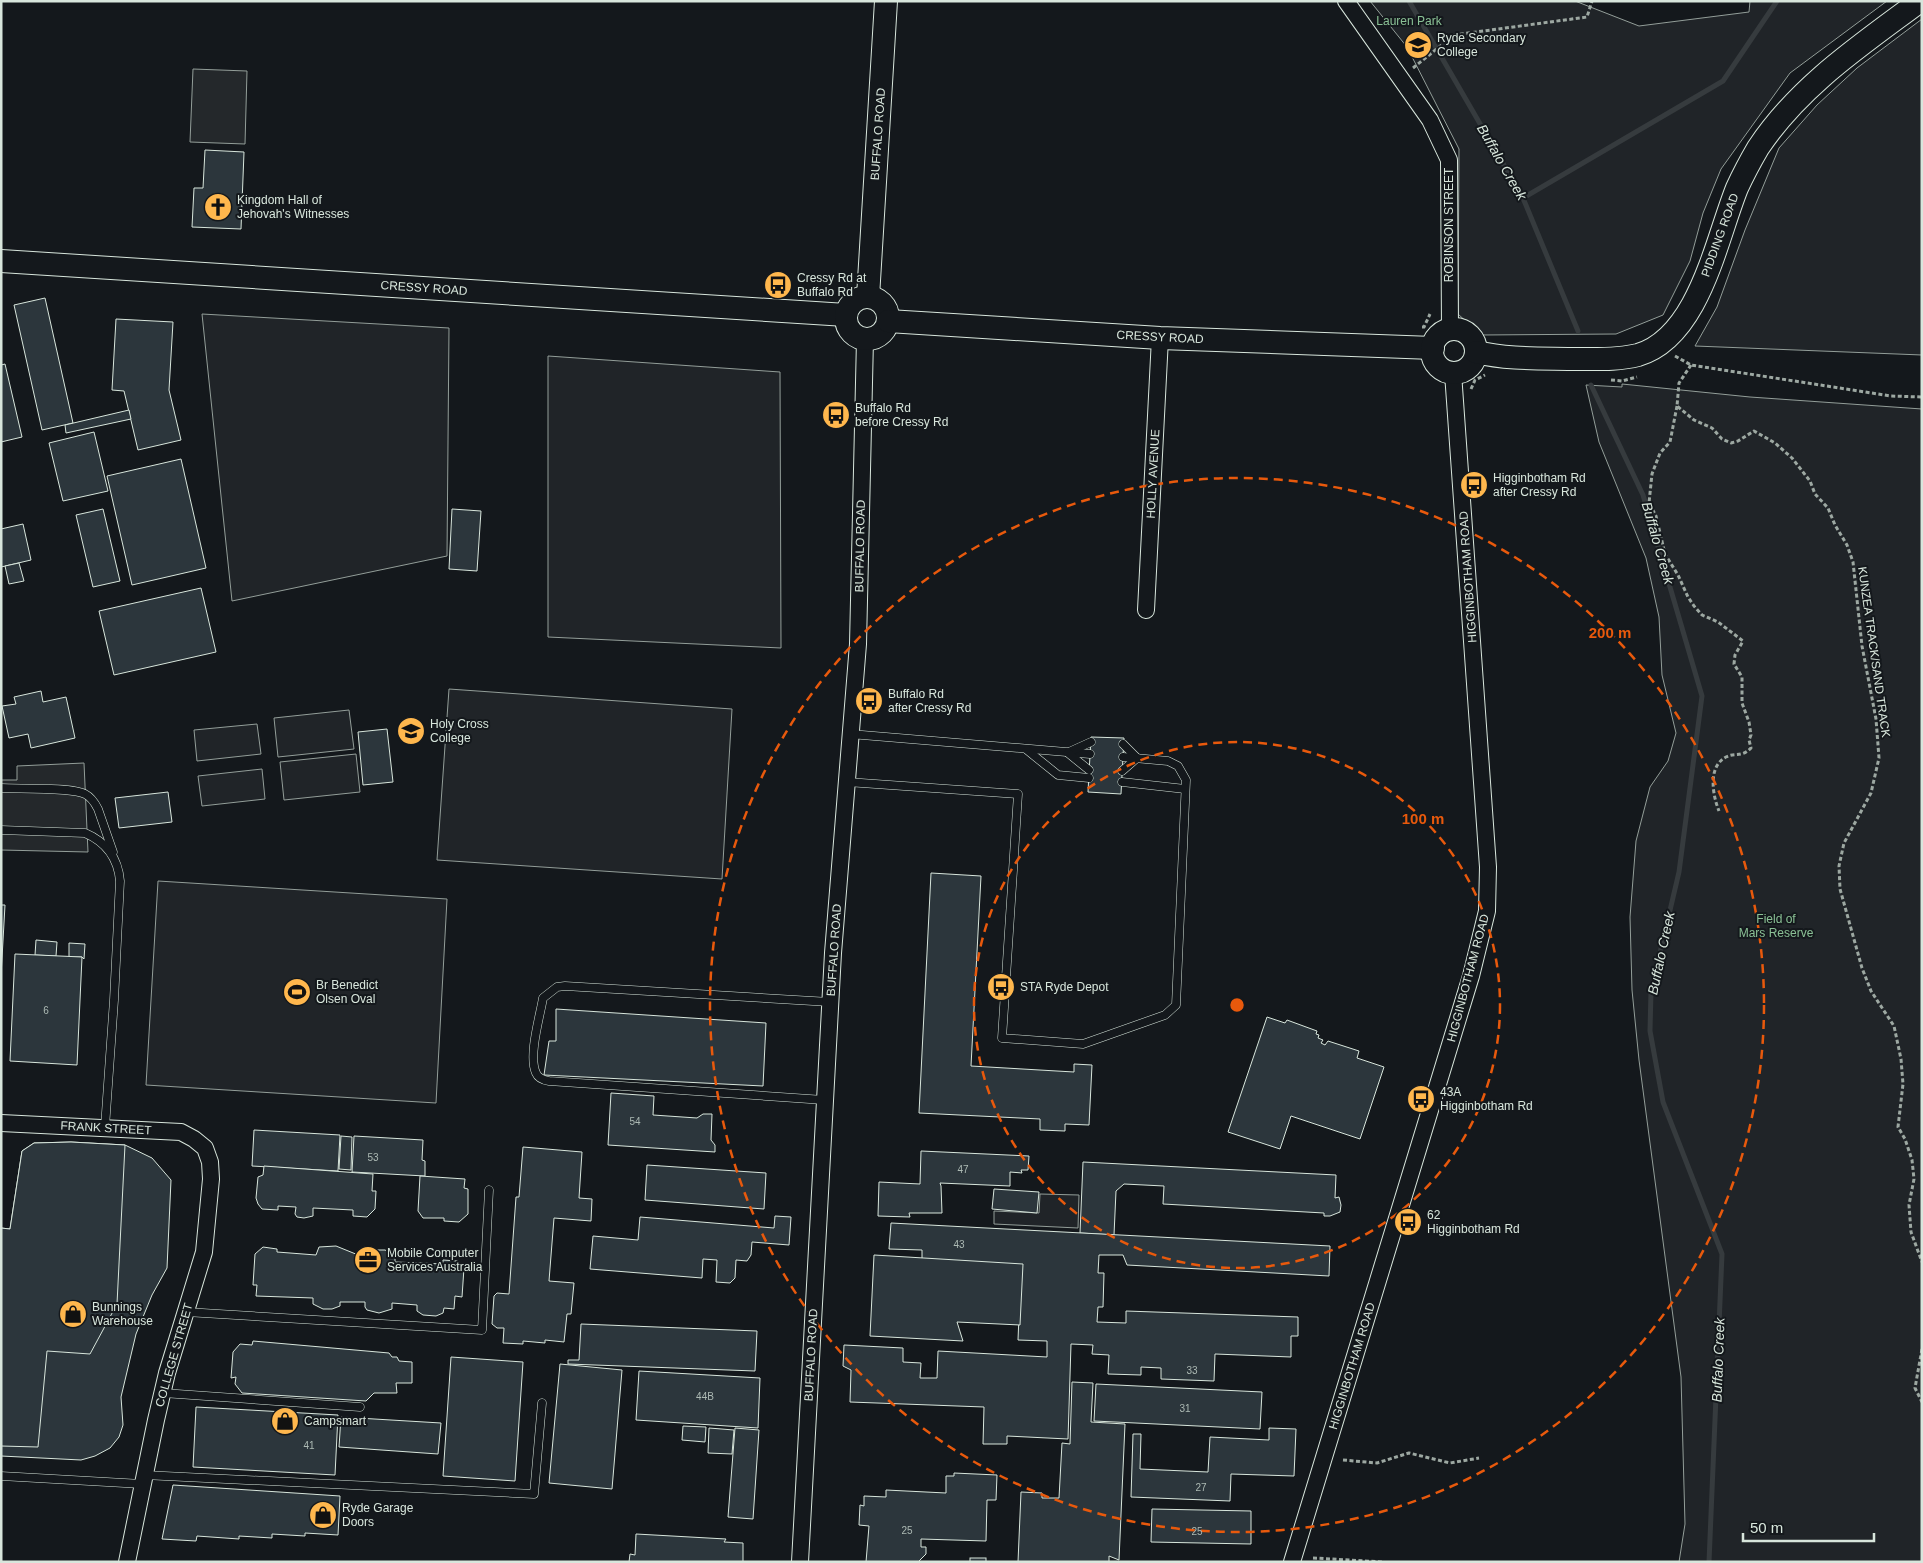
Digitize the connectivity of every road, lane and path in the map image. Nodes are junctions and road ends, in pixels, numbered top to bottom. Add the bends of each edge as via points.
1 (886, 1) edge
2 (1346, 1) edge
3 (1592, 1) edge
4 (1920, 1) edge
5 (1400, 77) junction
6 (1, 260) edge
7 (868, 298) junction
8 (1430, 314) dead end
9 (846, 315) junction
10 (888, 321) junction
11 (1419, 327) dead end
12 (1450, 329) junction
13 (1160, 338) junction
14 (865, 339) junction
15 (1433, 348) junction
16 (1476, 352) junction
17 (1676, 356) dead end
18 (1691, 366) junction
19 (1453, 373) junction
20 (1922, 397) edge
21 (1677, 406) junction
22 (1146, 610) dead end
23 (850, 734) junction
24 (1091, 742) dead end
25 (1124, 744) dead end
26 (1027, 750) junction
27 (1068, 753) junction
28 (1090, 754) dead end
29 (1123, 756) dead end
30 (1137, 758) junction
31 (1122, 771) dead end
32 (847, 782) junction
33 (1122, 782) dead end
34 (1, 788) edge
35 (1185, 789) junction
36 (1719, 811) dead end
37 (1, 830) edge
38 (117, 863) junction
39 (830, 1002) junction
40 (824, 1100) junction
41 (1, 1123) edge
42 (105, 1127) junction
43 (205, 1148) joint
44 (489, 1190) dead end
45 (1922, 1262) edge
46 (186, 1312) junction
47 (1922, 1349) edge
48 (162, 1393) junction
49 (1922, 1402) edge
50 (542, 1403) dead end
51 (360, 1407) dead end
52 (1479, 1458) dead end
53 (1343, 1460) dead end
54 (1, 1476) edge
55 (143, 1479) junction
56 (1312, 1558) dead end
57 (127, 1562) edge
58 (800, 1562) edge
59 (1292, 1562) edge
60 (1383, 1562) edge

1 - 7 street, BUFFALO ROAD
2 - 5 street, ROBINSON STREET
3 - 5 path via 1587,17 1454,36
4 - 16 street, PIDDING ROAD via 1843,58 1780,117 1757,150 1738,187 1702,285 1675,331 1639,355 1600,359 1499,358
5 - 12 street, ROBINSON STREET via 1430,120 1449,160
6 - 9 street, CRESSY ROAD
7 - 9 street via 851,304
7 - 10 street via 885,308
8 - 11 path via 1424,327
9 - 14 street via 852,334
10 - 13 street, CRESSY ROAD
10 - 14 street via 877,336
12 - 15 street via 1436,338
12 - 16 street via 1466,332 1472,337
13 - 15 street, CRESSY ROAD
13 - 22 street, HOLLY AVENUE
14 - 23 street, BUFFALO ROAD via 858,644
15 - 19 street via 1440,367
16 - 19 street via 1475,359 1466,369
17 - 18 path
18 - 20 path via 1891,396
18 - 21 path via 1679,383
19 - 59 street, HIGGINBOTHAM ROAD via 1488,867 1487,911 1471,976
21 - 36 path via 1670,442 1660,452 1652,474 1649,502 1656,516 1665,554 1694,606 1702,615 1718,622 1743,641 1734,664 1742,678 1742,703 1749,722 1750,748 1744,755 1728,756 1720,761 1715,771 1714,799
21 - 45 path, KUNZEA TRACK/SAND TRACK via 1731,443 1754,431 1776,443 1792,458 1828,508 1853,562 1879,758 1871,793 1844,843 1839,866 1840,890 1871,991 1894,1026 1903,1084 1898,1127 1912,1160 1911,1232
23 - 26 lane
23 - 32 street, BUFFALO ROAD
24 - 27 lane
25 - 30 lane
26 - 27 lane
26 - 27 lane via 1058,775 1089,774
27 - 28 lane
29 - 30 lane
30 - 31 lane
30 - 35 lane via 1168,761 1178,766 1186,780
32 - 35 lane via 1018,794 1002,1038 1084,1044 1165,1015 1176,1004
32 - 39 street, BUFFALO ROAD
33 - 35 lane
34 - 38 lane via 72,790 85,794 98,809
37 - 38 lane via 85,833 107,848
38 - 42 lane via 120,881
39 - 40 street, BUFFALO ROAD
39 - 40 lane via 557,987 543,998 533,1057 536,1074 549,1081
40 - 58 street, BUFFALO ROAD
41 - 42 street, FRANK STREET
42 - 43 street, FRANK STREET via 180,1132
43 - 46 street, COLLEGE STREET via 211,1179 204,1252
44 - 46 lane via 482,1330
46 - 48 street, COLLEGE STREET
47 - 49 path via 1915,1388
48 - 51 lane
48 - 55 street, COLLEGE STREET
50 - 55 lane via 534,1494
52 - 53 path via 1450,1463 1408,1454 1377,1463
54 - 55 lane
55 - 57 street, COLLEGE STREET
56 - 60 path

